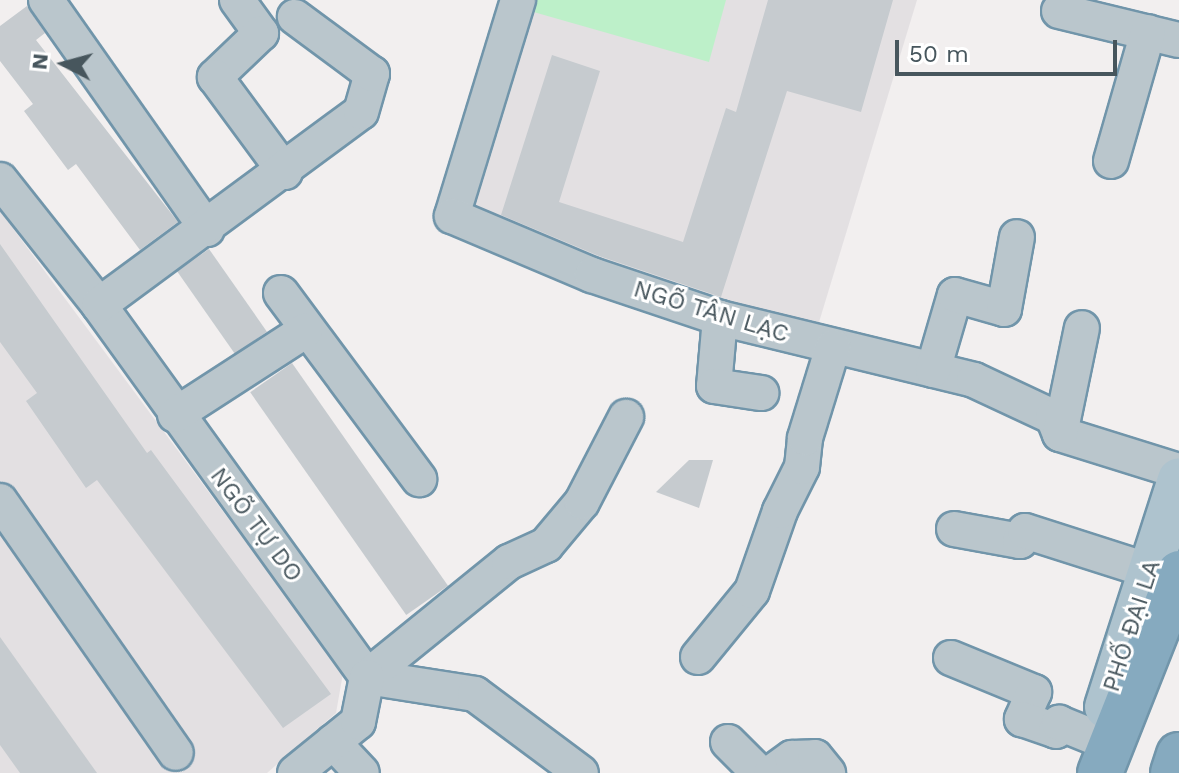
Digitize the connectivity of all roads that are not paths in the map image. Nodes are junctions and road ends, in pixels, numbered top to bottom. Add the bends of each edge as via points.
1 (46, 0) edge
2 (237, 0) edge
3 (518, 0) edge
4 (1059, 11) dead end
5 (295, 17) dead end
6 (1164, 36) edge
7 (1111, 161) dead end
8 (285, 172) junction
9 (0, 180) edge
10 (207, 229) junction
11 (1017, 237) dead end
12 (281, 293) dead end
13 (99, 305) junction
14 (720, 318) junction
15 (1082, 328) dead end
16 (305, 331) junction
17 (833, 347) junction
18 (933, 370) junction
19 (761, 393) dead end
20 (175, 415) junction
21 (626, 417) dead end
22 (1060, 434) junction
23 (1179, 471) edge
24 (419, 479) dead end
25 (1179, 479) edge
26 (0, 501) edge
27 (954, 529) dead end
28 (1165, 572) edge
29 (1179, 621) edge
30 (698, 657) dead end
31 (951, 658) dead end
32 (367, 677) junction
33 (333, 742) junction
34 (728, 742) dead end
35 (176, 753) dead end
36 (1179, 755) edge
37 (1093, 761) edge
38 (295, 773) edge
39 (362, 773) edge
40 (581, 773) edge
41 (759, 773) edge
42 (771, 773) edge
43 (828, 773) edge
44 (1128, 773) edge
45 (1173, 773) edge

1 - 10 street
2 - 8 street via 261,33 215,77
3 - 14 street, NGÕ TÂN LẠC via 452,216 592,275
4 - 6 street
5 - 8 street via 372,74 372,86 361,112
6 - 7 street
8 - 10 street
9 - 13 street, NGÕ TỰ DO
10 - 13 street
11 - 18 street via 1004,309 955,295
12 - 16 street
13 - 20 street, NGÕ TỰ DO
14 - 17 street, NGÕ TÂN LẠC
14 - 19 street via 714,386
15 - 22 street
16 - 20 street
16 - 24 street
17 - 18 street, NGÕ TÂN LẠC
17 - 30 street via 802,467 752,591
18 - 22 street, NGÕ TÂN LẠC via 974,380 1035,407 1053,417
20 - 32 street, NGÕ TỰ DO
21 - 32 street via 582,502 546,545 509,562
22 - 23 street, NGÕ TÂN LẠC
25 - 28 main road, PHỐ ĐẠI LA
26 - 35 street
27 - 28 street via 1020,541 1025,531
28 - 37 highway
29 - 44 highway
31 - 37 street via 1034,692 1022,719 1056,731 1059,723
32 - 33 street via 358,722
32 - 40 street via 475,694
33 - 38 street
33 - 39 street
34 - 41 street
36 - 45 highway
42 - 43 street via 792,758 815,757

